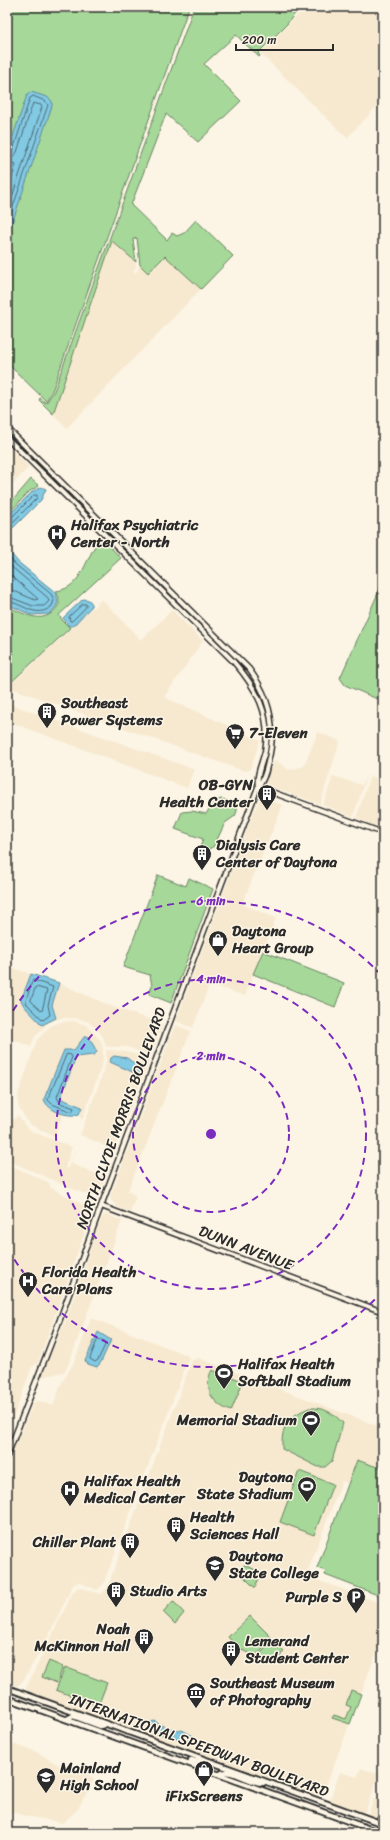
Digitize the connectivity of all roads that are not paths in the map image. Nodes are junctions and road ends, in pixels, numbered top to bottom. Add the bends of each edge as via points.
1 (7, 428) edge
2 (7, 438) edge
3 (270, 710) junction
4 (264, 712) junction
5 (258, 788) junction
6 (383, 833) edge
7 (101, 1206) junction
8 (383, 1312) edge
9 (7, 1456) edge
10 (7, 1684) edge
11 (7, 1688) edge
12 (20, 1693) junction
13 (7, 1698) edge
14 (67, 1719) junction
15 (105, 1724) junction
16 (160, 1752) junction
17 (210, 1762) junction
18 (220, 1774) junction
19 (267, 1782) junction
20 (383, 1824) edge
21 (381, 1833) edge

1 - 3 main road, NORTH CLYDE MORRIS BOULEVARD via 249,669 260,686
2 - 4 main road, NORTH CLYDE MORRIS BOULEVARD via 233,661 254,687
3 - 4 main road
3 - 5 main road, NORTH CLYDE MORRIS BOULEVARD via 271,750 263,781
4 - 5 main road, NORTH CLYDE MORRIS BOULEVARD via 266,742 257,779
5 - 6 main road
5 - 7 main road, NORTH CLYDE MORRIS BOULEVARD
7 - 8 main road, DUNN AVENUE
7 - 9 main road, NORTH CLYDE MORRIS BOULEVARD
10 - 12 main road
11 - 12 main road, INTERNATIONAL SPEEDWAY BOULEVARD
12 - 15 main road, INTERNATIONAL SPEEDWAY BOULEVARD
13 - 14 main road, INTERNATIONAL SPEEDWAY BOULEVARD
14 - 15 main road via 73,1716 100,1726
14 - 16 main road, INTERNATIONAL SPEEDWAY BOULEVARD
15 - 17 main road, INTERNATIONAL SPEEDWAY BOULEVARD
16 - 17 main road via 168,1752 202,1763
16 - 18 main road, INTERNATIONAL SPEEDWAY BOULEVARD
17 - 19 main road, INTERNATIONAL SPEEDWAY BOULEVARD
18 - 19 main road via 226,1772 257,1783
18 - 21 main road, INTERNATIONAL SPEEDWAY BOULEVARD
19 - 20 main road, INTERNATIONAL SPEEDWAY BOULEVARD

